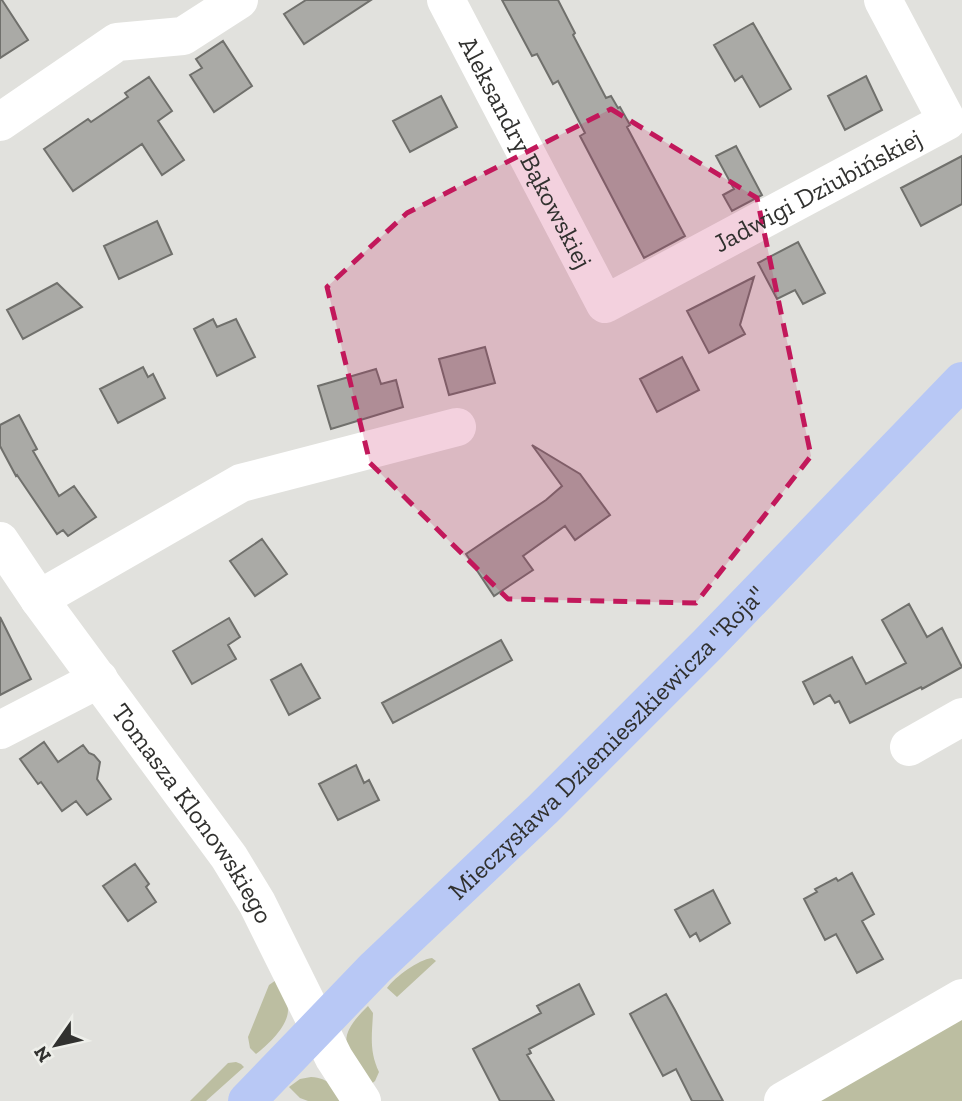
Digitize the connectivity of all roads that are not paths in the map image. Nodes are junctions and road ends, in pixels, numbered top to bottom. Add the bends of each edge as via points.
1 (239, 0) edge
2 (446, 0) edge
3 (883, 0) edge
4 (0, 122) edge
5 (605, 304) joint
6 (962, 382) edge
7 (457, 427) dead end
8 (0, 541) edge
9 (39, 599) junction
10 (99, 679) junction
11 (962, 717) edge
12 (0, 730) edge
13 (909, 747) dead end
14 (962, 998) edge
15 (317, 1027) junction
16 (247, 1101) edge
17 (362, 1101) edge
18 (783, 1101) edge

1 - 4 street via 183,36 117,42
2 - 5 street, Aleksandry Bąkowskiej
3 - 5 street, Jadwigi Dziubińskiej via 947,121
6 - 15 main road, Mieczysława Dziemieszkiewicza "Roja" via 582,771
7 - 9 street via 241,482
8 - 9 street, Tomasza Klonowskiego
9 - 10 street, Tomasza Klonowskiego
10 - 12 street
10 - 15 street, Tomasza Klonowskiego via 236,869
11 - 13 street
14 - 18 street
15 - 16 main road, Mieczysława Dziemieszkiewicza "Roja"
15 - 17 street, Tomasza Klonowskiego

